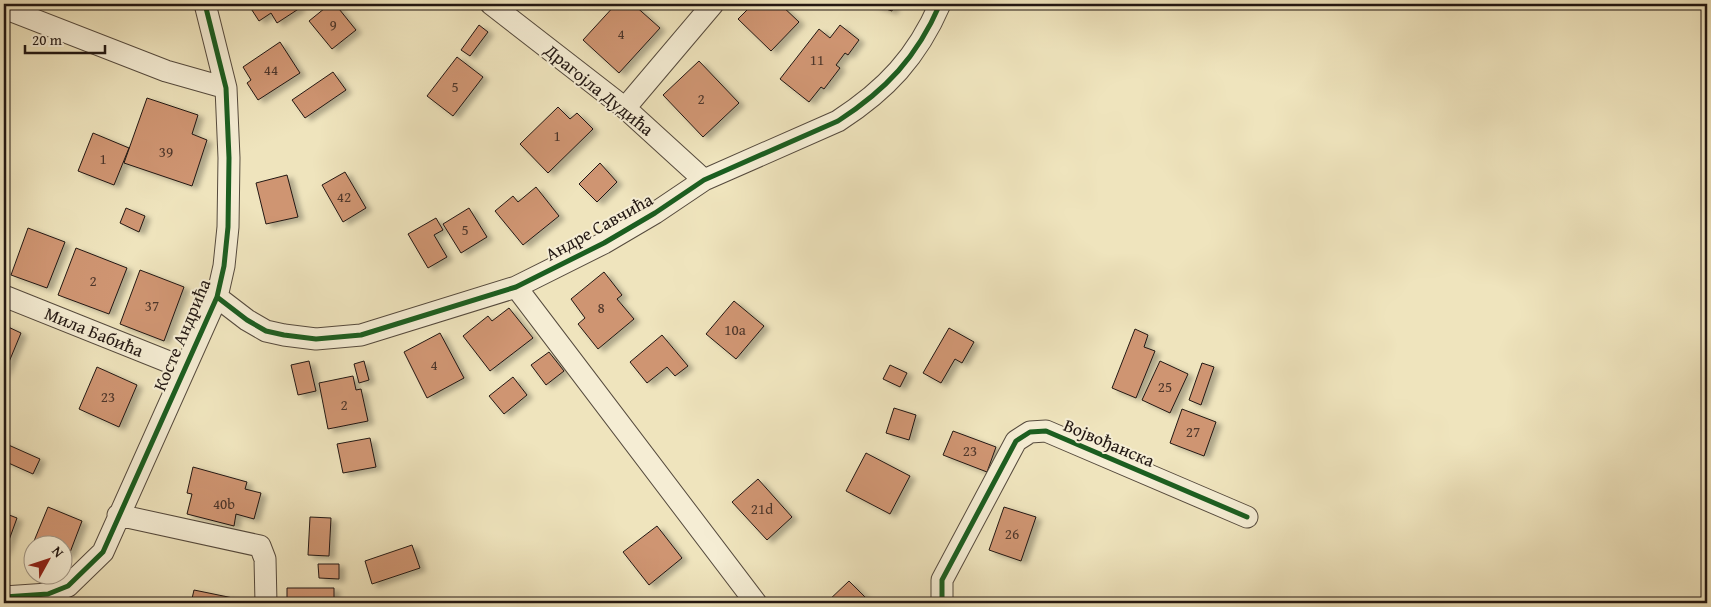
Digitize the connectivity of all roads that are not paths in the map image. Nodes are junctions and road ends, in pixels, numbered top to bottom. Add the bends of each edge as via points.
1 (491, 4) edge
2 (713, 4) edge
3 (940, 4) edge
4 (208, 5) edge
5 (4, 8) edge
6 (226, 88) junction
7 (625, 108) junction
8 (704, 180) junction
9 (516, 287) junction
10 (4, 296) edge
11 (217, 297) junction
12 (184, 368) junction
13 (118, 515) junction
14 (1247, 517) dead end
15 (4, 597) edge
16 (266, 603) edge
17 (756, 603) edge
18 (942, 603) edge

1 - 7 street, Драгојла Дудића
2 - 7 street
3 - 8 street, Андре Савчића via 914,53 878,93 838,121
4 - 6 street, Косте Андрића
5 - 6 street via 166,71
6 - 11 street, Косте Андрића via 228,227
7 - 8 street, Драгојла Дудића
8 - 9 street, Андре Савчића via 621,233
9 - 11 street, Андре Савчића via 361,335 316,339 266,331
9 - 17 street
10 - 12 street, Мила Бабића
11 - 12 street, Косте Андрића
12 - 13 street, Косте Андрића
13 - 15 street, Косте Андрића via 103,552 68,586 48,594
13 - 16 street via 260,546 265,559
14 - 18 street, Војвођанска via 1046,431 1030,432 1016,441 942,580

